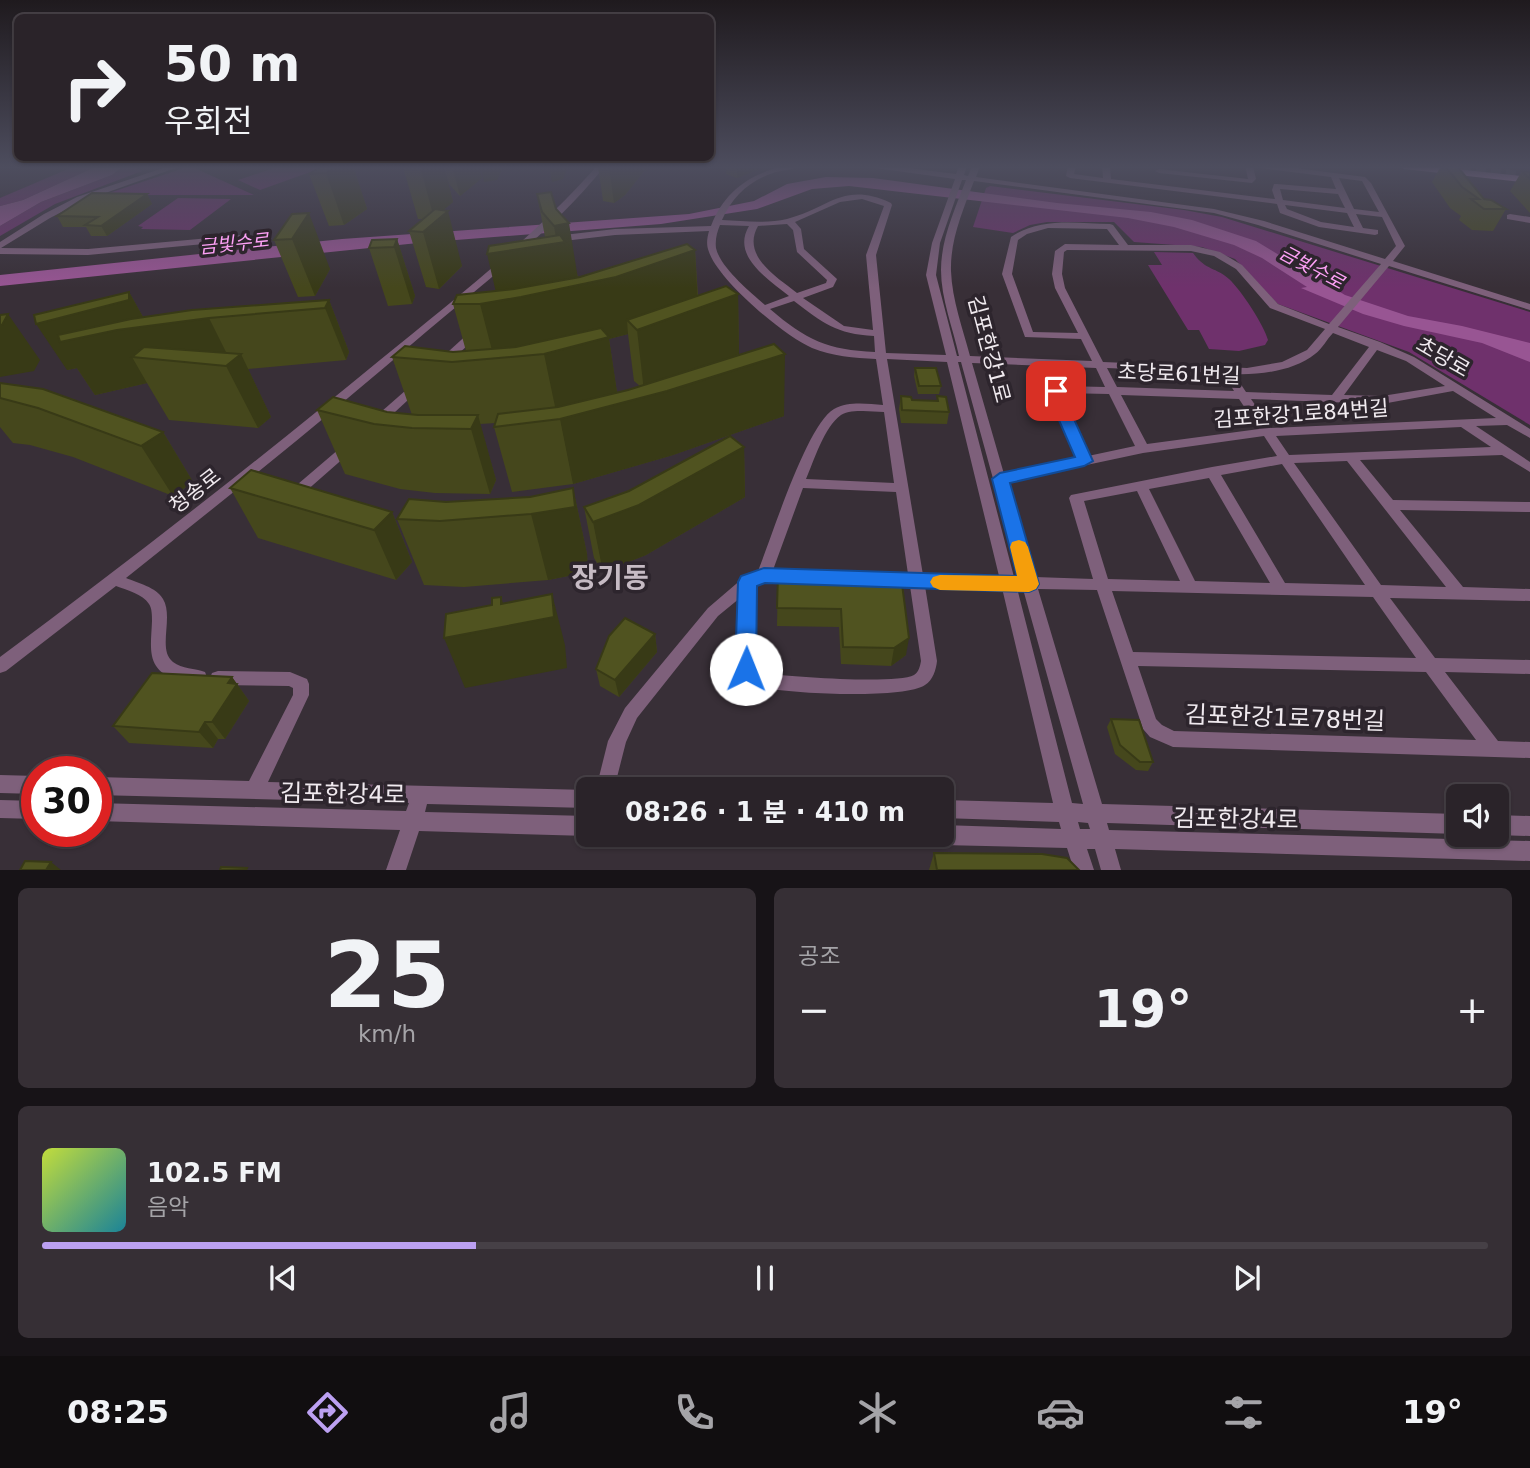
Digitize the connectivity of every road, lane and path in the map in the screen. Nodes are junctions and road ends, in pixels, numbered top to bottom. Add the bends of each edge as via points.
1 (65, 207) edge
2 (563, 207) edge
3 (724, 207) edge
4 (819, 207) edge
5 (887, 207) edge
6 (954, 207) edge
7 (1184, 207) edge
8 (1282, 207) edge
9 (1320, 207) edge
10 (1347, 207) edge
11 (1379, 207) edge
12 (1349, 210) junction
13 (1383, 215) junction
14 (1510, 217) dead end
15 (1530, 220) edge
16 (547, 221) joint
17 (789, 221) junction
18 (716, 224) junction
19 (754, 225) junction
20 (1360, 230) junction
21 (1375, 232) dead end
22 (243, 239) dead end
23 (526, 241) junction
24 (1125, 247) junction
25 (0, 248) edge
26 (1389, 263) junction
27 (799, 298) junction
28 (1530, 304) edge
29 (765, 308) junction
30 (486, 323) edge
31 (1329, 328) junction
32 (879, 333) junction
33 (1084, 336) junction
34 (1376, 344) junction
35 (881, 356) junction
36 (959, 358) junction
37 (1099, 364) junction
38 (1226, 370) junction
39 (1457, 387) junction
40 (1113, 391) junction
41 (1242, 395) junction
42 (1335, 398) junction
43 (890, 409) junction
44 (1509, 421) junction
45 (1463, 424) junction
46 (1267, 432) junction
47 (1530, 434) edge
48 (1143, 449) junction
49 (1505, 451) junction
50 (1350, 456) junction
51 (1285, 459) junction
52 (1084, 461) junction
53 (1530, 468) edge
54 (1212, 471) junction
55 (259, 477) junction
56 (1000, 479) junction
57 (798, 483) junction
58 (1141, 485) junction
59 (902, 488) junction
60 (1389, 505) junction
61 (1530, 507) edge
62 (764, 575) junction
63 (806, 577) edge
64 (114, 579) junction
65 (848, 579) edge
66 (918, 581) junction
67 (748, 582) junction
68 (1009, 584) junction
69 (1029, 584) junction
70 (1102, 584) junction
71 (1190, 586) junction
72 (1281, 589) junction
73 (1375, 591) junction
74 (1459, 593) junction
75 (1530, 595) edge
76 (1128, 659) junction
77 (0, 663) edge
78 (1430, 665) junction
79 (1530, 667) edge
80 (1493, 749) junction
81 (1530, 750) edge
82 (608, 777) edge
83 (0, 784) edge
84 (21, 785) edge
85 (112, 786) edge
86 (254, 790) junction
87 (421, 796) junction
88 (576, 799) edge
89 (0, 809) edge
90 (954, 809) edge
91 (21, 810) edge
92 (1065, 811) junction
93 (112, 812) edge
94 (1096, 812) junction
95 (413, 819) junction
96 (1446, 824) edge
97 (1509, 825) edge
98 (576, 826) edge
99 (1530, 826) edge
100 (954, 835) edge
101 (1076, 840) junction
102 (1103, 841) junction
103 (1530, 851) edge
104 (396, 870) edge
105 (1084, 870) edge
106 (1111, 870) edge

1 - 25 street
2 - 16 street, 청송로
3 - 18 street
4 - 17 street
5 - 32 street via 871,255
6 - 36 street, 김포한강1로 via 931,267
7 - 26 street via 1246,219
8 - 20 street via 1287,214
9 - 12 street
10 - 12 street
11 - 13 street
12 - 13 street
12 - 20 street
13 - 26 street via 1401,242
14 - 15 street
16 - 23 street, 청송로
17 - 19 street
17 - 27 street via 797,229 800,250 832,279 826,288
18 - 19 street
18 - 23 street
18 - 29 street via 712,247 718,261
19 - 27 street via 748,236 751,254
20 - 21 street
22 - 25 street via 92,251
23 - 55 street, 청송로
24 - 31 street, 초당로 via 1191,248 1217,254 1235,264 1274,306
24 - 33 street, 초당로 via 1077,245 1060,251 1057,281
24 - 33 street via 1114,229 1100,225 1048,225 1014,239 1007,274 1029,335
26 - 28 street
26 - 31 street
27 - 29 street
27 - 32 street via 841,328
29 - 35 street via 798,337 818,347
30 - 55 street via 300,489
31 - 34 street, 초당로
31 - 38 street via 1311,352 1295,362
32 - 35 street
33 - 37 street
34 - 39 street, 초당로
34 - 42 street
35 - 36 street
35 - 43 street
36 - 37 street
36 - 56 street, 김포한강1로
36 - 68 street, 김포한강1로
37 - 38 street
37 - 40 street
38 - 41 street
39 - 42 street, 초당로61번길 via 1395,400
39 - 44 street, 초당로
40 - 41 street, 초당로61번길
40 - 48 street
40 - 52 street, 초당로61번길 via 1056,391
41 - 42 street, 초당로61번길
41 - 46 street
43 - 57 street via 850,409 833,415
43 - 59 street
44 - 45 street
44 - 47 street, 초당로
45 - 46 street, 김포한강1로84번길
45 - 49 street
46 - 48 street, 김포한강1로84번길
46 - 51 street
48 - 52 street, 김포한강1로84번길
49 - 50 street, 김포한강1로78번길
49 - 53 street
50 - 51 street, 김포한강1로78번길
50 - 60 street
51 - 54 street, 김포한강1로78번길
51 - 73 street
52 - 56 street, 김포한강1로84번길
54 - 58 street, 김포한강1로78번길
54 - 72 street
55 - 64 street, 청송로
56 - 69 street, 김포한강1로
57 - 59 street
57 - 62 street
58 - 70 street, 김포한강1로78번길 via 1076,498
58 - 71 street
59 - 66 street
60 - 61 street
60 - 74 street
62 - 63 street
62 - 67 street
64 - 77 street, 청송로
64 - 86 street, 김포한강4로 via 158,601 158,654 178,673 290,679 301,684 301,695
65 - 66 street
66 - 67 street via 927,673 908,684 861,685 760,681 748,675
66 - 68 street
67 - 82 street via 713,612 631,713 617,741
68 - 69 street
68 - 92 street, 김포한강1로
69 - 70 street
69 - 94 street, 김포한강1로
70 - 71 street
70 - 76 street, 김포한강1로78번길
71 - 72 street
72 - 73 street
73 - 74 street
73 - 78 street
74 - 75 street
76 - 78 street
76 - 80 street, 김포한강1로78번길 via 1149,723 1173,739
78 - 79 street
78 - 80 street
80 - 81 street, 김포한강1로78번길
83 - 84 street
85 - 86 street, 김포한강4로
86 - 87 street, 김포한강4로
87 - 88 street, 김포한강4로
87 - 95 street
89 - 91 street
90 - 92 street, 김포한강4로
92 - 94 street, 김포한강4로
92 - 101 street, 김포한강1로
93 - 95 street, 김포한강4로
94 - 96 street, 김포한강4로
94 - 102 street, 김포한강1로
95 - 98 street, 김포한강4로
95 - 104 street
97 - 99 street
100 - 101 street, 김포한강4로
101 - 102 street, 김포한강4로
101 - 105 street, 김포한강1로
102 - 103 street, 김포한강4로
102 - 106 street, 김포한강1로

